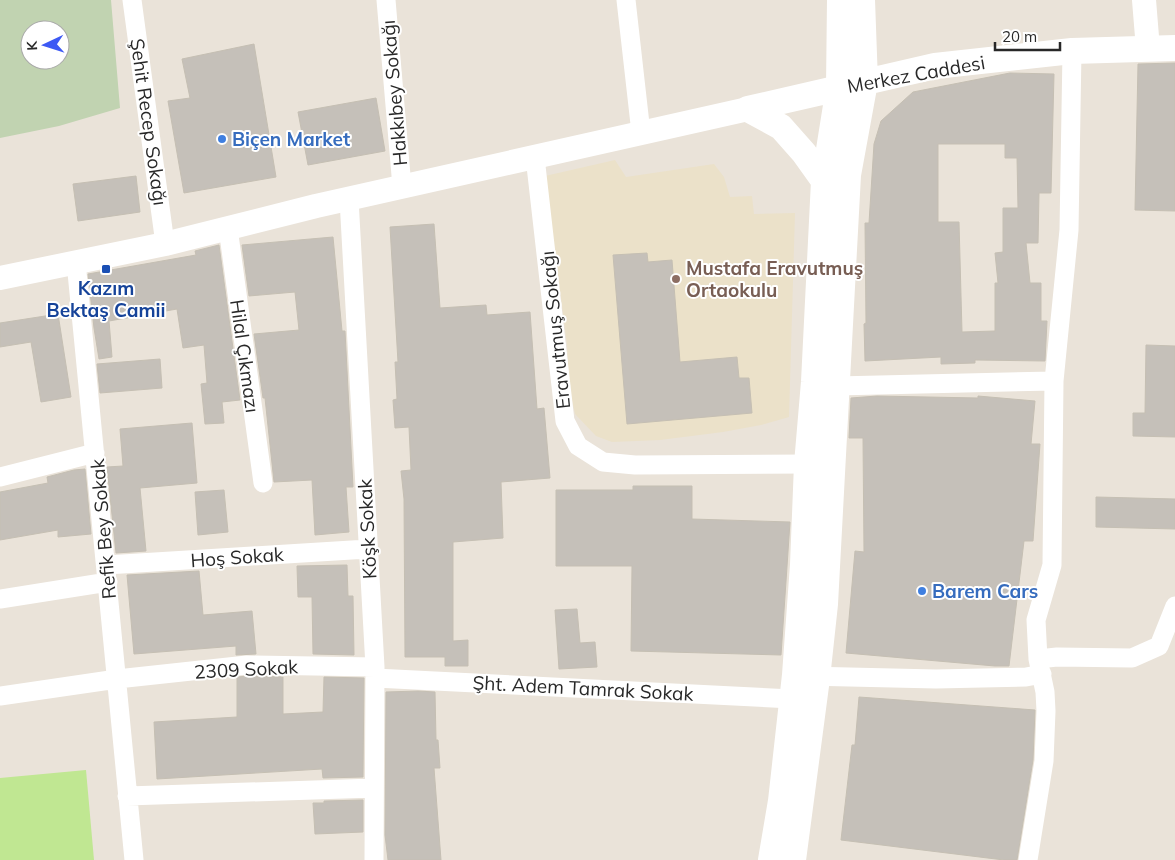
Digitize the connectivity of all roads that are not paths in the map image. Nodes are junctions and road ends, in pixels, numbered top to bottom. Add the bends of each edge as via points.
1 (132, 0) edge
2 (386, 0) edge
3 (626, 0) edge
4 (840, 0) edge
5 (862, 0) edge
6 (1144, 0) edge
7 (1175, 48) edge
8 (1148, 49) junction
9 (1072, 51) junction
10 (865, 82) junction
11 (839, 87) junction
12 (748, 109) junction
13 (641, 133) junction
14 (535, 157) junction
15 (824, 181) junction
16 (402, 187) junction
17 (349, 199) junction
18 (228, 228) junction
19 (166, 244) junction
20 (76, 262) junction
21 (0, 278) edge
22 (0, 294) edge
23 (1054, 381) junction
24 (836, 386) junction
25 (96, 452) junction
26 (807, 464) junction
27 (0, 477) edge
28 (263, 484) dead end
29 (368, 549) junction
30 (107, 574) junction
31 (0, 599) edge
32 (1175, 606) edge
33 (1040, 667) junction
34 (375, 672) junction
35 (117, 679) junction
36 (801, 684) junction
37 (0, 696) edge
38 (374, 788) junction
39 (128, 796) junction
40 (134, 860) edge
41 (374, 860) edge
42 (772, 860) edge
43 (793, 860) edge
44 (1028, 860) edge

1 - 19 street, Şehit Recep Sokağı
2 - 16 street, Hakkıbey Sokağı
3 - 13 street
4 - 11 main road
5 - 10 main road
6 - 8 street
7 - 8 main road, Merkez Caddesi
8 - 9 main road, Merkez Caddesi
9 - 10 main road, Merkez Caddesi via 935,66
9 - 23 street via 1069,230
10 - 11 main road, Merkez Caddesi
10 - 24 main road via 848,175
11 - 12 main road, Merkez Caddesi
11 - 15 main road
12 - 13 street
12 - 15 main road via 781,127
13 - 14 street
14 - 16 street
14 - 26 street, Eravutmuş Sokağı via 565,420 578,446 603,462 635,465
15 - 26 main road
16 - 17 street
17 - 18 street
17 - 29 street, Köşk Sokak
18 - 19 street
18 - 28 street, Hilal Çıkmazı
19 - 20 street
20 - 21 street
20 - 22 street
20 - 25 street, Refik Bey Sokak
23 - 24 street
23 - 33 street via 1052,565 1036,620
24 - 36 main road via 824,604
25 - 27 street
25 - 30 street, Refik Bey Sokak
26 - 36 main road
29 - 30 street, Hoş Sokak
29 - 34 street, Köşk Sokak
30 - 31 street, Hoş Sokak
30 - 35 street, Refik Bey Sokak
32 - 33 street, Şht. Adem Tamrak Sokak via 1160,646 1132,658 1057,657
33 - 36 street, Şht. Adem Tamrak Sokak via 1026,677
33 - 44 street via 1046,711 1044,761
34 - 35 street, 2309 Sokak via 247,666
34 - 36 street, Şht. Adem Tamrak Sokak
34 - 38 street, Köşk Sokak
35 - 37 street, 2309 Sokak
35 - 39 street, Refik Bey Sokak
36 - 42 main road
36 - 43 main road
38 - 39 street
38 - 41 street, Köşk Sokak
39 - 40 street, Refik Bey Sokak

